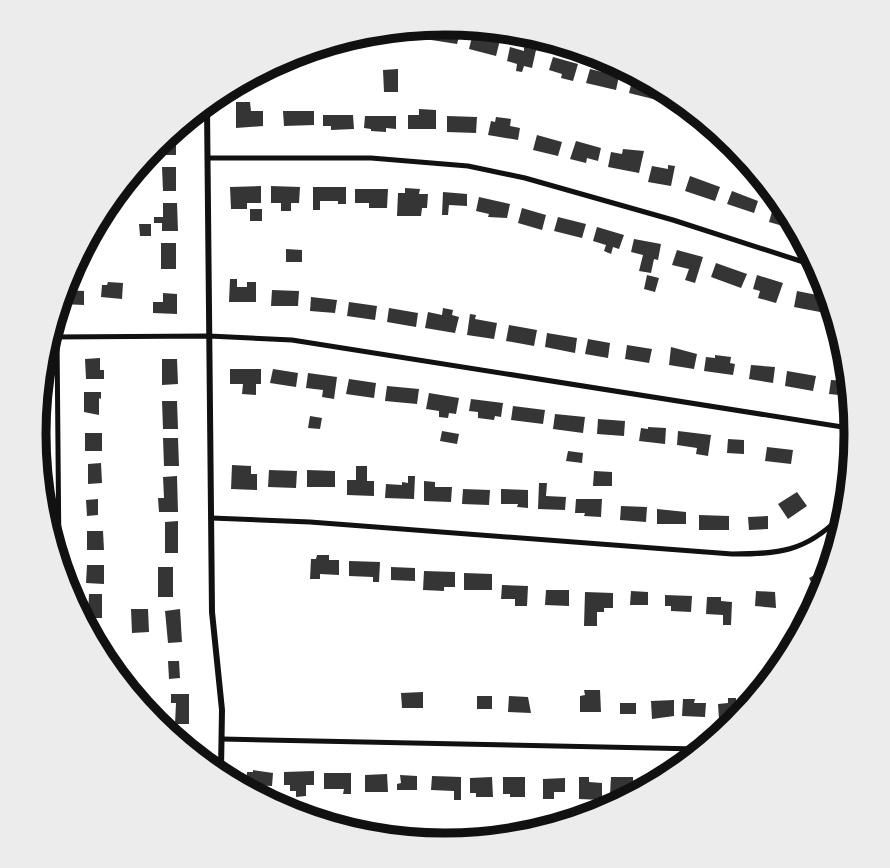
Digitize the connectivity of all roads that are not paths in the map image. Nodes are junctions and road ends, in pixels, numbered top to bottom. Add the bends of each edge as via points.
1 (208, 113) edge
2 (208, 158) junction
3 (805, 263) edge
4 (209, 336) junction
5 (59, 337) edge
6 (55, 351) edge
7 (844, 427) edge
8 (211, 518) junction
9 (833, 524) edge
10 (58, 527) edge
11 (222, 740) junction
12 (691, 749) edge
13 (221, 765) edge

1 - 2 street
2 - 3 street via 371,158 468,166 673,220
2 - 4 street
4 - 5 street
4 - 7 street via 292,340
4 - 8 street
6 - 10 street
8 - 9 street via 732,554 775,554 799,546
8 - 11 street via 212,612
11 - 12 street
11 - 13 street

